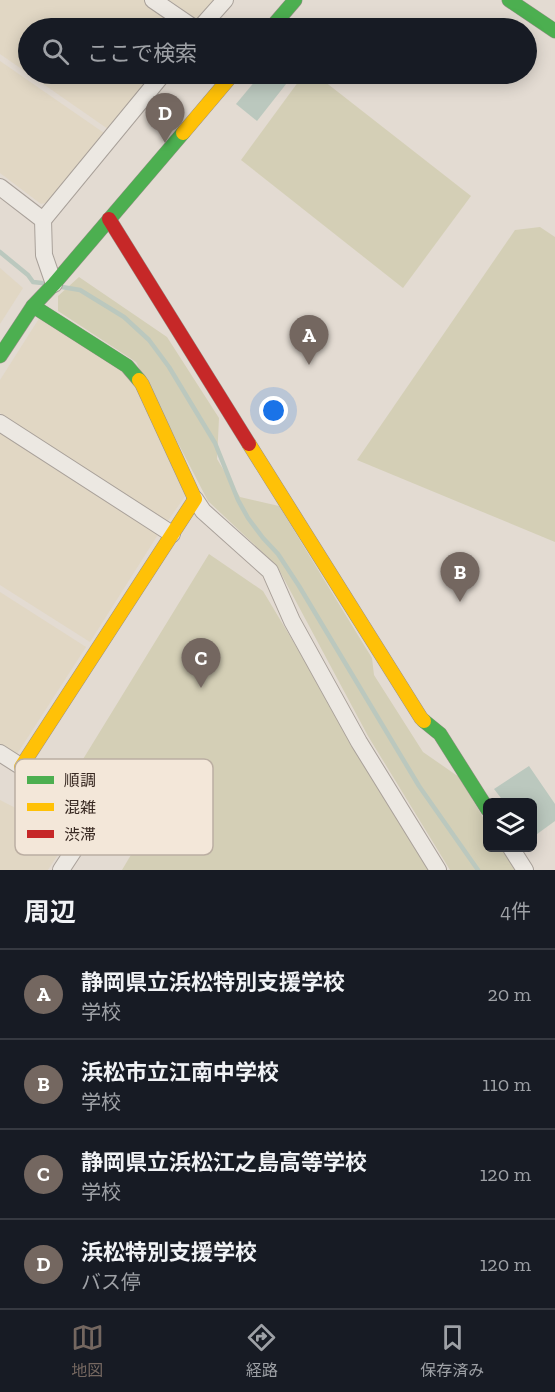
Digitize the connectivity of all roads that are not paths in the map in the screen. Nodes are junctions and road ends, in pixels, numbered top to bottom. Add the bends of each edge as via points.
1 (153, 0) edge
2 (225, 0) edge
3 (296, 0) edge
4 (509, 0) edge
5 (179, 18) edge
6 (209, 18) edge
7 (280, 18) edge
8 (536, 18) edge
9 (537, 19) edge
10 (555, 31) edge
11 (155, 84) edge
12 (224, 84) edge
13 (0, 187) edge
14 (109, 219) junction
15 (43, 220) junction
16 (54, 284) junction
17 (33, 306) junction
18 (0, 356) edge
19 (0, 423) edge
20 (195, 499) junction
21 (172, 534) junction
22 (0, 753) edge
23 (26, 759) edge
24 (15, 763) edge
25 (483, 802) edge
26 (514, 852) edge
27 (71, 855) edge
28 (61, 870) edge
29 (438, 870) edge
30 (525, 870) edge

1 - 5 street
2 - 6 street
3 - 7 street
4 - 8 street
9 - 10 street
11 - 15 street
12 - 14 street
13 - 15 street
14 - 16 street
14 - 25 street via 421,718 440,734
15 - 16 street via 44,255
16 - 17 street
17 - 18 street
17 - 20 street via 127,366 142,384
19 - 21 street
20 - 21 street
20 - 29 street via 203,511 270,571 292,621 359,742
21 - 23 street
22 - 24 street
26 - 30 street
27 - 28 street

